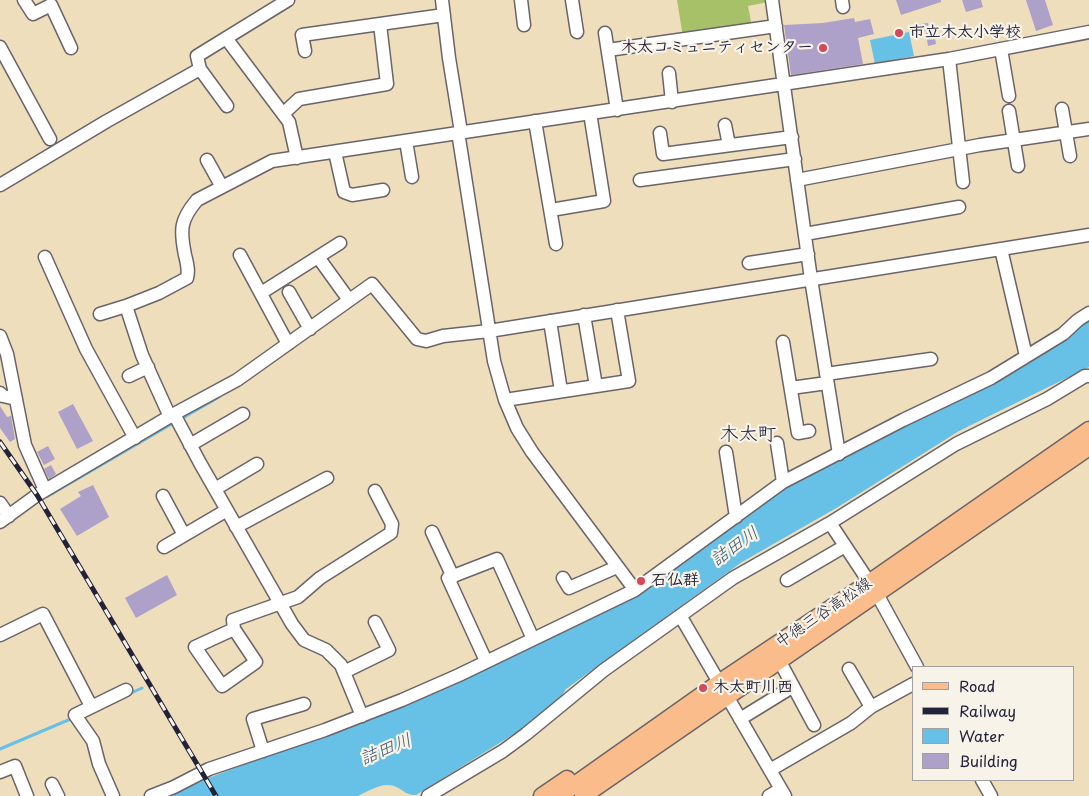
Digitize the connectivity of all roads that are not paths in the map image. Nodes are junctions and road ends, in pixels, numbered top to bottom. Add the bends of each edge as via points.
1 (24, 0) edge
2 (288, 0) edge
3 (442, 0) edge
4 (520, 0) edge
5 (572, 0) edge
6 (772, 0) edge
7 (444, 15) junction
8 (380, 24) junction
9 (524, 25) dead end
10 (776, 26) junction
11 (577, 32) dead end
12 (605, 32) dead end
13 (1089, 32) edge
14 (226, 38) junction
15 (0, 47) edge
16 (71, 48) dead end
17 (1001, 49) junction
18 (608, 50) junction
19 (305, 51) dead end
20 (949, 59) junction
21 (200, 68) junction
22 (669, 73) dead end
23 (784, 84) junction
24 (1009, 96) dead end
25 (672, 102) junction
26 (227, 106) dead end
27 (1062, 109) dead end
28 (617, 110) junction
29 (1009, 111) dead end
30 (590, 113) junction
31 (283, 114) junction
32 (535, 121) junction
33 (725, 125) dead end
34 (1089, 129) edge
35 (460, 132) junction
36 (1066, 132) junction
37 (660, 133) dead end
38 (792, 137) junction
39 (50, 140) dead end
40 (406, 140) junction
41 (1014, 140) junction
42 (728, 145) junction
43 (960, 150) junction
44 (335, 152) junction
45 (1070, 156) dead end
46 (297, 158) junction
47 (794, 159) junction
48 (206, 160) dead end
49 (1018, 166) dead end
50 (412, 177) dead end
51 (640, 180) dead end
52 (797, 180) junction
53 (963, 182) dead end
54 (0, 185) edge
55 (222, 187) junction
56 (383, 190) dead end
57 (959, 208) dead end
58 (550, 210) junction
59 (805, 234) junction
60 (1089, 235) edge
61 (340, 243) dead end
62 (556, 244) dead end
63 (1001, 249) junction
64 (808, 254) junction
65 (240, 255) dead end
66 (45, 256) dead end
67 (318, 257) junction
68 (749, 263) dead end
69 (811, 279) junction
70 (289, 292) dead end
71 (261, 293) junction
72 (349, 300) junction
73 (126, 306) junction
74 (617, 310) junction
75 (1089, 313) edge
76 (100, 314) dead end
77 (584, 315) junction
78 (550, 321) junction
79 (310, 329) junction
80 (488, 331) junction
81 (0, 336) edge
82 (783, 342) dead end
83 (288, 344) junction
84 (1026, 356) junction
85 (931, 359) dead end
86 (148, 367) junction
87 (129, 376) dead end
88 (1089, 376) edge
89 (827, 378) junction
90 (596, 386) junction
91 (791, 388) junction
92 (561, 392) junction
93 (0, 393) edge
94 (16, 399) junction
95 (505, 400) junction
96 (243, 414) dead end
97 (172, 415) junction
98 (1089, 430) edge
99 (810, 431) dead end
100 (135, 438) junction
101 (777, 443) dead end
102 (190, 445) junction
103 (1089, 447) edge
104 (726, 452) dead end
105 (839, 454) junction
106 (258, 464) dead end
107 (327, 478) dead end
108 (783, 482) junction
109 (215, 489) junction
110 (45, 490) junction
111 (375, 491) dead end
112 (164, 496) dead end
113 (0, 503) edge
114 (227, 510) junction
115 (736, 517) junction
116 (5, 519) edge
117 (830, 523) junction
118 (236, 527) junction
119 (432, 532) dead end
120 (184, 536) junction
121 (845, 546) junction
122 (164, 547) dead end
123 (617, 567) junction
124 (453, 577) junction
125 (787, 580) dead end
126 (568, 587) dead end
127 (873, 588) junction
128 (635, 590) junction
129 (281, 603) junction
130 (681, 616) junction
131 (375, 622) dead end
132 (234, 629) junction
133 (0, 636) edge
134 (533, 639) junction
135 (779, 660) junction
136 (486, 662) junction
137 (916, 666) edge
138 (849, 669) dead end
139 (344, 672) junction
140 (912, 685) edge
141 (792, 687) junction
142 (723, 689) junction
143 (126, 690) dead end
144 (304, 704) dead end
145 (91, 706) junction
146 (871, 708) junction
147 (362, 716) junction
148 (740, 719) junction
149 (814, 725) dead end
150 (644, 737) junction
151 (660, 743) junction
152 (263, 751) junction
153 (770, 770) junction
154 (0, 772) edge
155 (983, 781) edge
156 (783, 793) edge
157 (27, 796) edge
158 (113, 796) edge
159 (151, 796) edge
160 (428, 796) edge
161 (542, 796) edge
162 (560, 796) edge
163 (583, 796) edge
164 (602, 796) edge
165 (769, 796) edge
166 (991, 796) edge

1 - 16 street via 33,14 52,5
2 - 14 street
3 - 7 street
4 - 9 street
5 - 11 street
6 - 10 street
7 - 8 street
7 - 35 street
8 - 19 street via 302,35
8 - 31 street via 387,84 299,99
10 - 18 street
10 - 23 street
12 - 18 street
13 - 17 street
14 - 21 street via 197,56
14 - 31 street
15 - 39 street
17 - 20 street
17 - 24 street
18 - 28 street
20 - 23 street
20 - 43 street
21 - 26 street
21 - 54 street
22 - 25 street
23 - 25 street
23 - 38 street
25 - 28 street
27 - 36 street
28 - 30 street
29 - 41 street
30 - 32 street
30 - 58 street via 604,201
31 - 46 street via 289,122
32 - 35 street
32 - 58 street
33 - 42 street
34 - 36 street
35 - 40 street
35 - 80 street
36 - 41 street
36 - 45 street
37 - 42 street via 664,154
38 - 42 street
38 - 47 street
40 - 44 street
40 - 50 street
41 - 43 street
41 - 49 street
43 - 52 street
43 - 53 street
44 - 46 street
44 - 56 street via 344,192 352,195
46 - 55 street via 272,161
47 - 51 street
47 - 52 street
48 - 55 street
52 - 59 street
55 - 73 street via 197,200 183,219 182,242 189,272 187,278
57 - 59 street
58 - 62 street
59 - 64 street
60 - 63 street
61 - 67 street
63 - 69 street
63 - 84 street
64 - 68 street
64 - 69 street
65 - 71 street
66 - 100 street via 86,349
67 - 71 street
67 - 72 street
69 - 74 street
69 - 89 street
70 - 79 street
71 - 83 street
72 - 79 street
72 - 80 street via 372,284 417,339 426,341
73 - 76 street
73 - 86 street
74 - 77 street
74 - 90 street via 629,381
75 - 84 street via 1063,334
77 - 78 street
77 - 90 street
78 - 80 street
78 - 92 street
79 - 83 street
80 - 95 street
81 - 94 street
82 - 91 street
83 - 97 street via 237,380
84 - 105 street via 991,378
85 - 89 street
86 - 87 street
86 - 97 street
88 - 117 street via 956,444
89 - 91 street
89 - 105 street
90 - 92 street
91 - 99 street via 798,432
92 - 95 street
93 - 94 street
94 - 110 street via 25,445
95 - 123 street via 532,452
96 - 102 street
97 - 100 street
97 - 102 street
98 - 127 main road, 中徳三谷高松線
100 - 110 street
101 - 108 street
102 - 109 street
103 - 127 main road, 中徳三谷高松線
104 - 115 street
105 - 108 street
106 - 109 street
107 - 118 street
108 - 115 street
109 - 114 street
110 - 116 street
111 - 129 street via 392,524 391,533 320,578 298,597
112 - 120 street
113 - 116 street
114 - 118 street
114 - 120 street
115 - 128 street
117 - 121 street
117 - 130 street via 733,578
118 - 129 street
119 - 124 street
120 - 122 street
121 - 125 street
121 - 127 street
123 - 126 street
123 - 128 street
124 - 134 street via 497,559
124 - 136 street via 448,578
127 - 135 main road, 中徳三谷高松線
127 - 137 street
127 - 142 main road, 中徳三谷高松線
128 - 134 street
129 - 132 street via 233,620
129 - 139 street via 304,640 326,650
130 - 142 street
130 - 160 street via 604,670 504,751
131 - 139 street via 389,650
132 - 132 street via 195,647 222,686 256,662
133 - 145 street via 43,614
134 - 136 street
135 - 141 street
135 - 142 main road, 中徳三谷高松線
136 - 147 street
138 - 146 street
139 - 147 street
140 - 146 street
141 - 148 street
141 - 149 street
142 - 148 street
142 - 150 main road, 中徳三谷高松線
142 - 151 main road, 中徳三谷高松線
143 - 145 street
144 - 152 street via 253,719
145 - 158 street via 76,717 93,741
146 - 153 street
147 - 152 street
148 - 153 street
150 - 161 main road via 618,746
150 - 162 main road, 中徳三谷高松線
151 - 163 main road, 中徳三谷高松線
151 - 164 main road via 618,786
152 - 159 street via 209,769
153 - 156 street
154 - 157 street via 15,766
155 - 166 street
156 - 165 street

